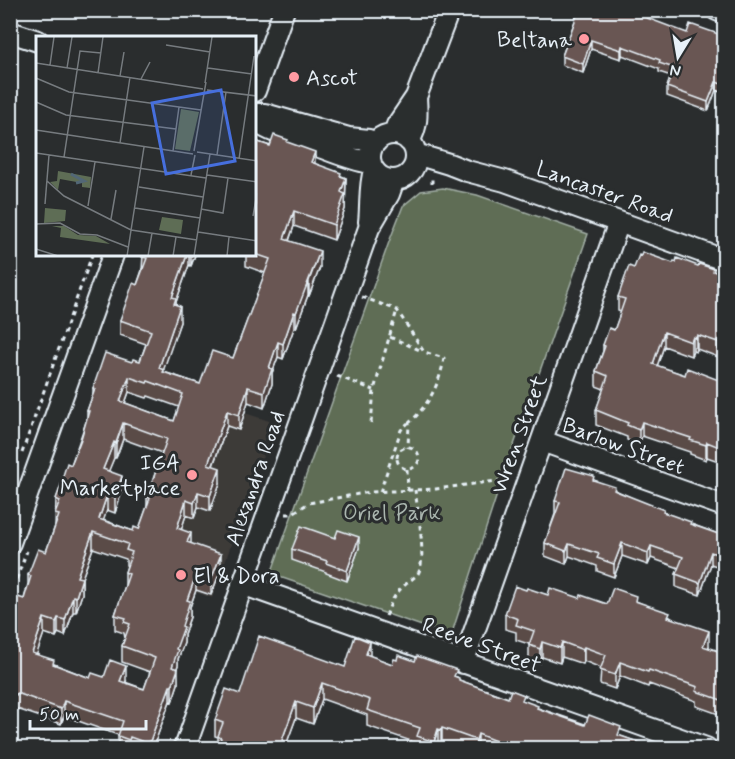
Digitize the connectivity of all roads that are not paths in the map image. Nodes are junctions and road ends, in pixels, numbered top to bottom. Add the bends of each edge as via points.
1 (284, 10) edge
2 (449, 10) edge
3 (717, 10) edge
4 (724, 13) edge
5 (10, 32) edge
6 (36, 40) edge
7 (256, 88) edge
8 (256, 114) edge
9 (256, 122) edge
10 (376, 142) junction
11 (407, 143) junction
12 (373, 167) junction
13 (467, 171) junction
14 (402, 177) junction
15 (619, 222) junction
16 (369, 228) junction
17 (113, 256) edge
18 (724, 260) edge
19 (542, 441) junction
20 (724, 506) edge
21 (10, 543) edge
22 (242, 584) junction
23 (463, 663) junction
24 (185, 747) edge
25 (706, 748) edge

1 - 7 street
2 - 11 street via 416,97 418,116 414,134
3 - 4 street
5 - 6 street
8 - 10 street
9 - 12 street
10 - 11 street via 387,135
10 - 12 street via 370,156
11 - 13 street, Lancaster Road
11 - 14 street via 414,167
12 - 14 street via 387,180
12 - 16 street, Alexandra Road
13 - 14 street, Lancaster Road
13 - 15 street, Lancaster Road
14 - 16 street, Alexandra Road
15 - 18 street, Lancaster Road
15 - 19 street, Wren Street
16 - 22 street, Alexandra Road
17 - 21 street
19 - 20 street, Barlow Street
19 - 23 street, Wren Street
22 - 23 street, Reeve Street
22 - 24 street, Alexandra Road
23 - 25 street, Reeve Street

